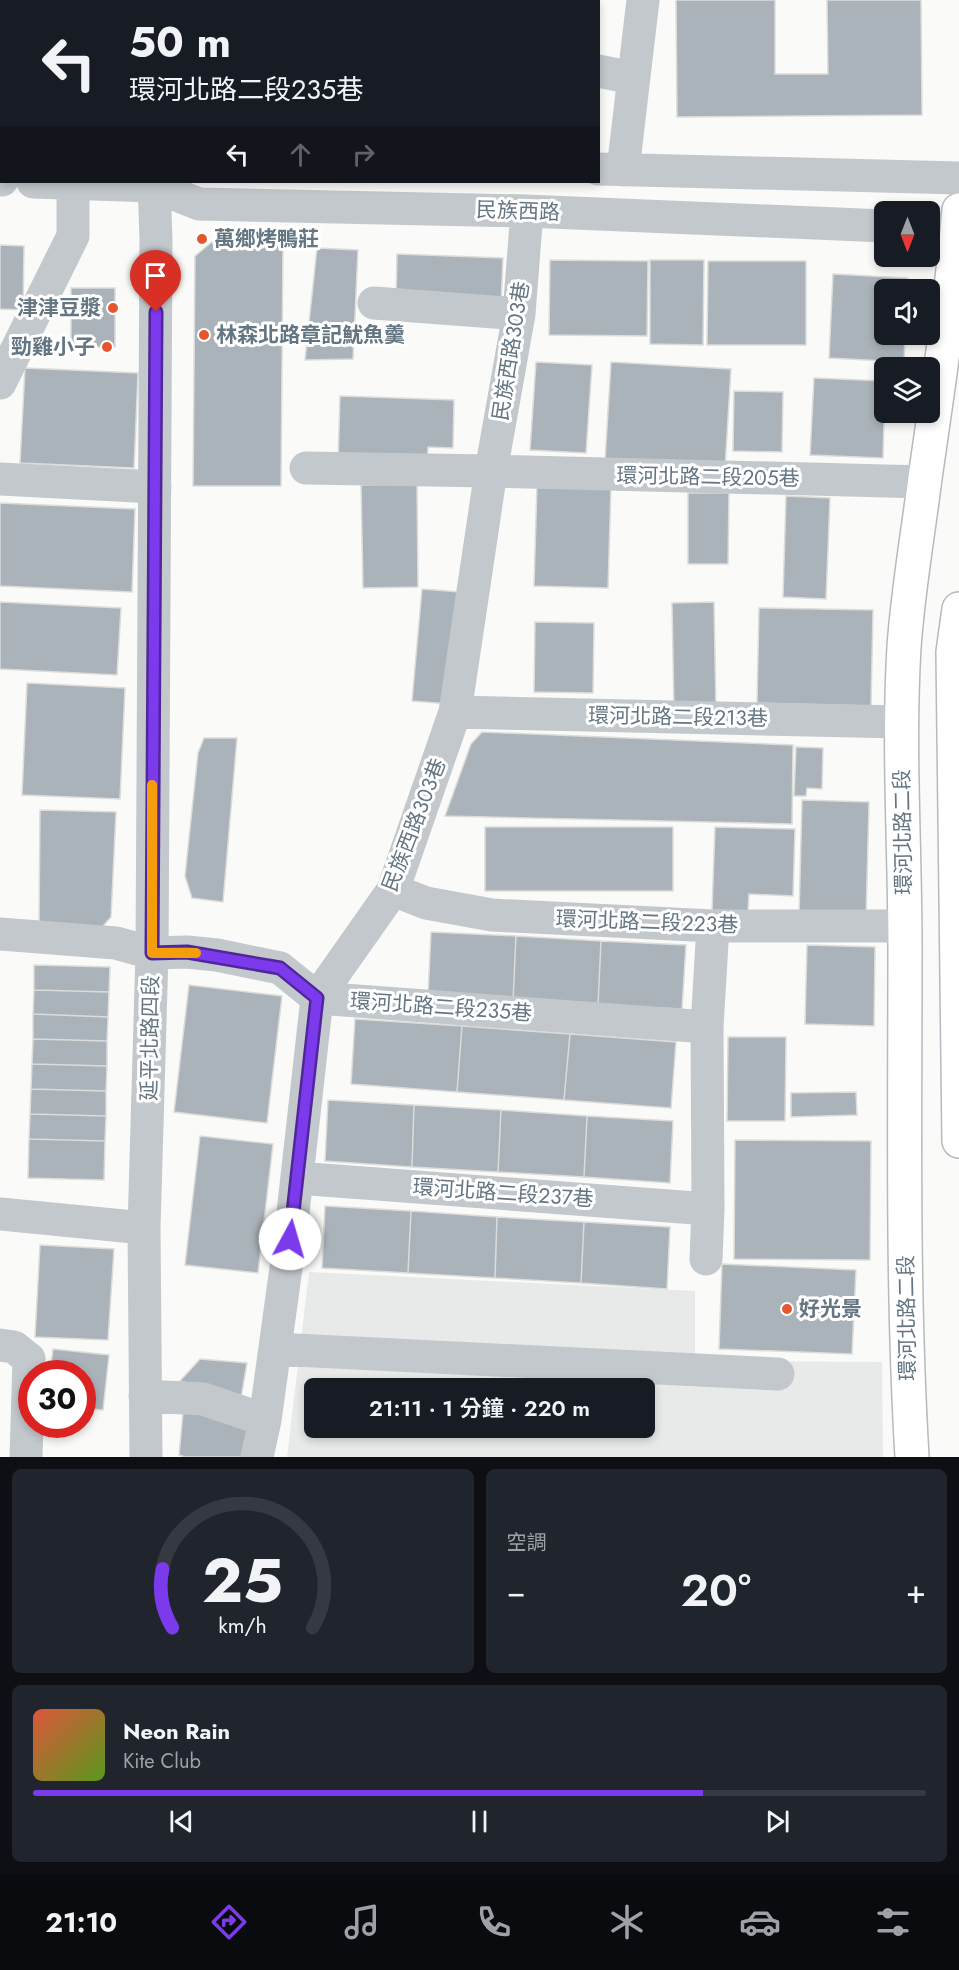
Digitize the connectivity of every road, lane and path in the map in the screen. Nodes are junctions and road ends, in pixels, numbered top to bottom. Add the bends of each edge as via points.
1 (643, 0) edge
2 (600, 71) edge
3 (633, 78) junction
4 (611, 169) edge
5 (959, 178) edge
6 (73, 183) edge
7 (157, 183) edge
8 (527, 211) junction
9 (874, 225) edge
10 (951, 225) edge
11 (374, 303) dead end
12 (519, 314) junction
13 (0, 383) edge
14 (306, 468) dead end
15 (491, 471) junction
16 (0, 479) edge
17 (925, 482) junction
18 (155, 487) junction
19 (959, 609) edge
20 (455, 712) junction
21 (901, 722) junction
22 (393, 890) junction
23 (713, 926) junction
24 (905, 926) junction
25 (0, 934) edge
26 (152, 953) junction
27 (317, 998) junction
28 (707, 1027) junction
29 (959, 1141) edge
30 (297, 1178) junction
31 (708, 1209) junction
32 (0, 1214) edge
33 (144, 1228) junction
34 (706, 1258) dead end
35 (0, 1345) edge
36 (275, 1349) junction
37 (778, 1374) dead end
38 (145, 1396) junction
39 (265, 1420) junction
40 (0, 1452) edge
41 (20, 1457) edge
42 (26, 1457) edge
43 (146, 1457) edge
44 (257, 1457) edge
45 (912, 1457) edge

1 - 3 street
2 - 3 street
3 - 4 street
4 - 5 street
6 - 7 street, 民族西路
6 - 13 street via 73,236
7 - 8 street, 民族西路 via 199,204
7 - 18 street, 延平北路四段
8 - 9 street, 民族西路
8 - 12 street, 民族西路303巷
10 - 17 main road, 環河北路二段
11 - 12 street
12 - 15 street, 民族西路303巷
14 - 15 street, 環河北路二段205巷
15 - 17 street, 環河北路二段205巷
15 - 20 street, 民族西路303巷
16 - 18 street
17 - 21 main road, 環河北路二段 via 904,644
18 - 26 street, 延平北路四段
19 - 29 main road via 953,652
20 - 21 street, 環河北路二段213巷
20 - 22 street, 民族西路303巷
21 - 24 main road, 環河北路二段
22 - 23 street, 環河北路二段223巷 via 426,903 492,915
22 - 27 street, 民族西路303巷
23 - 24 street, 環河北路二段223巷
23 - 28 street
24 - 45 main road, 環河北路二段 via 905,1237
25 - 26 street via 116,943
26 - 27 street via 187,952 280,968
26 - 33 street, 延平北路四段
27 - 28 street, 環河北路二段235巷
27 - 30 street, 民族西路303巷
28 - 31 street
30 - 31 street, 環河北路二段237巷
30 - 36 street, 民族西路303巷
31 - 34 street
32 - 33 street
33 - 38 street, 延平北路四段
35 - 42 street via 14,1347 29,1359
36 - 37 street
36 - 39 street, 民族西路303巷
38 - 39 street via 203,1399
38 - 43 street, 延平北路四段
39 - 44 street, 民族西路303巷
40 - 41 street

